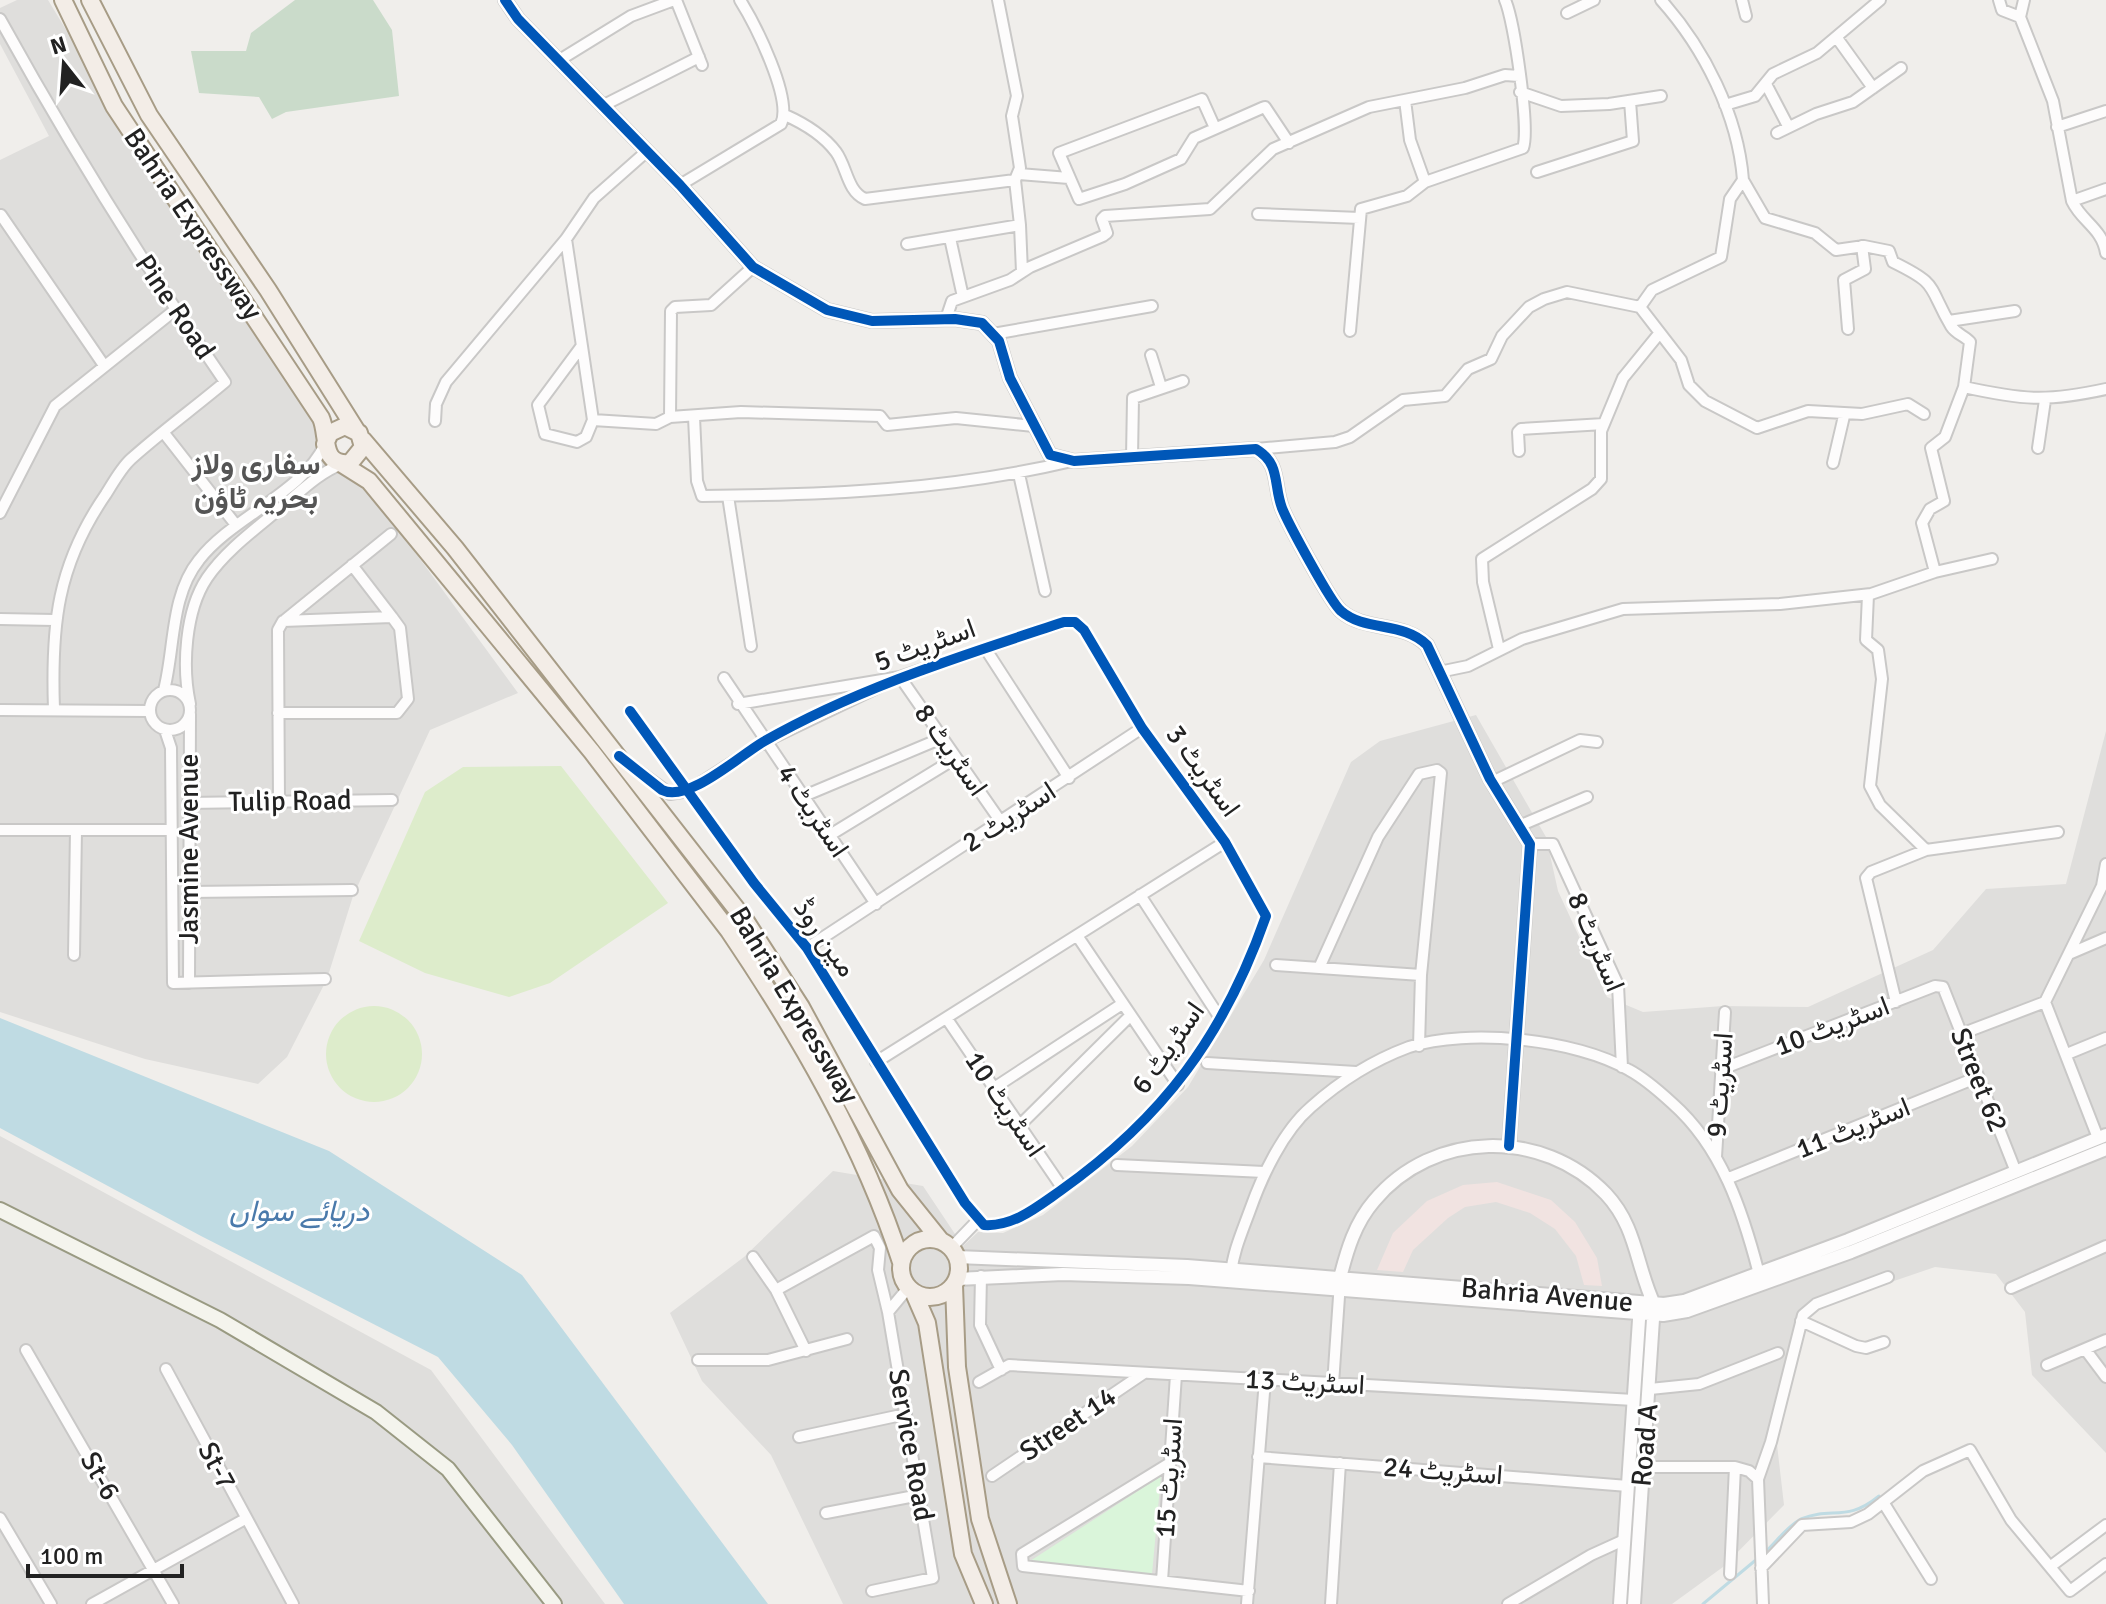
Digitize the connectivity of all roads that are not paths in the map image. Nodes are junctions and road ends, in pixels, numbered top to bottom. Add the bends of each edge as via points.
1 (63, 0) edge
2 (90, 0) edge
3 (505, 0) edge
4 (675, 0) edge
5 (740, 0) edge
6 (998, 0) edge
7 (1505, 0) edge
8 (1594, 0) edge
9 (1661, 0) edge
10 (1742, 0) edge
11 (1880, 0) edge
12 (1999, 0) edge
13 (2024, 0) edge
14 (1567, 13) dead end
15 (1746, 16) dead end
16 (2020, 17) junction
17 (0, 19) edge
18 (1837, 38) junction
19 (558, 61) junction
20 (1901, 68) dead end
21 (1519, 76) junction
22 (1766, 84) junction
23 (1873, 88) junction
24 (1520, 92) junction
25 (1661, 96) dead end
26 (1405, 100) junction
27 (1630, 101) junction
28 (1725, 105) junction
29 (602, 106) junction
30 (2106, 111) edge
31 (785, 115) junction
32 (1788, 126) junction
33 (2057, 127) junction
34 (1215, 128) junction
35 (1777, 133) dead end
36 (1289, 143) junction
37 (646, 152) junction
38 (1537, 172) dead end
39 (1017, 177) junction
40 (1069, 178) junction
41 (1743, 180) junction
42 (1425, 182) junction
43 (680, 185) junction
44 (2106, 189) edge
45 (2072, 201) junction
46 (1258, 214) dead end
47 (1, 215) edge
48 (1360, 218) junction
49 (1020, 225) junction
50 (950, 238) junction
51 (566, 239) junction
52 (907, 244) dead end
53 (1862, 246) junction
54 (2106, 253) edge
55 (753, 267) junction
56 (1022, 272) junction
57 (963, 297) junction
58 (1152, 306) dead end
59 (1640, 307) junction
60 (175, 310) junction
61 (2015, 311) dead end
62 (946, 319) junction
63 (1949, 321) junction
64 (1848, 329) dead end
65 (1350, 331) dead end
66 (993, 334) junction
67 (1658, 335) junction
68 (581, 347) junction
69 (1151, 355) dead end
70 (103, 364) junction
71 (1183, 381) dead end
72 (1161, 387) junction
73 (1964, 387) junction
74 (2106, 389) edge
75 (2045, 400) junction
76 (1924, 414) dead end
77 (1844, 416) junction
78 (670, 417) junction
79 (694, 417) junction
80 (593, 420) junction
81 (435, 421) dead end
82 (1604, 424) junction
83 (1034, 426) junction
84 (164, 433) junction
85 (359, 435) junction
86 (325, 444) junction
87 (2038, 448) dead end
88 (1256, 449) junction
89 (1519, 451) dead end
90 (1132, 457) junction
91 (1074, 461) junction
92 (1833, 463) dead end
93 (342, 464) junction
94 (1019, 474) junction
95 (728, 496) junction
96 (0, 513) edge
97 (236, 525) junction
98 (391, 534) dead end
99 (1992, 559) dead end
100 (352, 565) junction
101 (1935, 572) junction
102 (1045, 591) dead end
103 (1868, 595) junction
104 (392, 617) junction
105 (0, 619) edge
106 (54, 620) junction
107 (283, 621) junction
108 (751, 646) dead end
109 (985, 648) junction
110 (1499, 649) junction
111 (1439, 672) junction
112 (900, 677) junction
113 (724, 678) dead end
114 (164, 690) junction
115 (738, 704) junction
116 (54, 709) junction
117 (190, 709) junction
118 (0, 710) edge
119 (150, 711) junction
120 (630, 711) dead end
121 (278, 713) junction
122 (1142, 728) junction
123 (165, 730) junction
124 (942, 738) junction
125 (764, 742) junction
126 (1597, 742) dead end
127 (619, 756) junction
128 (956, 758) junction
129 (1069, 778) junction
130 (1492, 782) junction
131 (688, 791) junction
132 (804, 796) junction
133 (1587, 797) dead end
134 (392, 800) dead end
135 (279, 802) junction
136 (188, 803) junction
137 (1001, 822) junction
138 (1519, 826) junction
139 (0, 830) edge
140 (76, 830) junction
141 (172, 830) junction
142 (2058, 832) dead end
143 (830, 835) junction
144 (1225, 842) junction
145 (1530, 844) junction
146 (1926, 850) junction
147 (2106, 864) edge
148 (352, 890) dead end
149 (189, 892) junction
150 (1140, 895) junction
151 (876, 904) junction
152 (1078, 937) junction
153 (2106, 938) edge
154 (807, 948) junction
155 (2069, 954) junction
156 (74, 955) dead end
157 (1276, 965) dead end
158 (1319, 968) junction
159 (1421, 975) junction
160 (325, 979) dead end
161 (189, 983) junction
162 (1943, 987) joint
163 (1896, 1002) junction
164 (2045, 1002) junction
165 (1122, 1004) junction
166 (1725, 1012) dead end
167 (1130, 1016) junction
168 (1220, 1018) junction
169 (947, 1019) junction
170 (1961, 1034) junction
171 (2106, 1038) edge
172 (1517, 1039) junction
173 (1419, 1046) junction
174 (2067, 1054) junction
175 (876, 1062) junction
176 (1207, 1063) dead end
177 (1622, 1067) junction
178 (1722, 1069) junction
179 (1356, 1072) junction
180 (1978, 1077) junction
181 (1178, 1085) junction
182 (994, 1088) junction
183 (1019, 1126) junction
184 (2103, 1140) edge
185 (1509, 1146) junction
186 (1716, 1158) junction
187 (1117, 1165) dead end
188 (1264, 1172) junction
189 (2016, 1172) junction
190 (1729, 1178) junction
191 (1063, 1189) junction
192 (0, 1210) edge
193 (978, 1220) junction
194 (2106, 1246) edge
195 (950, 1249) junction
196 (753, 1257) dead end
197 (901, 1262) junction
198 (1759, 1274) junction
199 (1231, 1275) junction
200 (981, 1276) junction
201 (1888, 1277) dead end
202 (955, 1282) junction
203 (1340, 1283) junction
204 (1646, 1287) junction
205 (2011, 1288) dead end
206 (776, 1290) junction
207 (911, 1290) junction
208 (1640, 1308) junction
209 (1654, 1309) junction
210 (888, 1312) junction
211 (1801, 1321) junction
212 (847, 1339) dead end
213 (2106, 1340) edge
214 (1884, 1342) dead end
215 (2085, 1349) junction
216 (26, 1350) dead end
217 (806, 1351) junction
218 (1778, 1353) dead end
219 (698, 1360) dead end
220 (2047, 1365) dead end
221 (166, 1369) dead end
222 (1001, 1370) junction
223 (1144, 1373) junction
224 (1176, 1375) junction
225 (2106, 1377) edge
226 (1265, 1380) junction
227 (979, 1382) dead end
228 (1333, 1384) junction
229 (1650, 1389) junction
230 (1634, 1400) junction
231 (906, 1414) junction
232 (799, 1437) dead end
233 (1258, 1457) junction
234 (1170, 1463) junction
235 (1340, 1463) junction
236 (1636, 1467) junction
237 (1735, 1467) junction
238 (992, 1476) dead end
239 (1758, 1479) junction
240 (1628, 1486) junction
241 (920, 1495) junction
242 (1883, 1502) junction
243 (826, 1513) dead end
244 (0, 1518) edge
245 (245, 1519) junction
246 (2106, 1525) edge
247 (1624, 1540) junction
248 (2106, 1564) edge
249 (1761, 1566) junction
250 (2051, 1566) junction
251 (155, 1570) junction
252 (1730, 1574) dead end
253 (1931, 1579) dead end
254 (1162, 1581) junction
255 (872, 1591) dead end
256 (1249, 1591) junction
257 (51, 1604) edge
258 (92, 1604) edge
259 (173, 1604) edge
260 (293, 1604) edge
261 (554, 1604) edge
262 (984, 1604) edge
263 (1008, 1604) edge
264 (1247, 1604) edge
265 (1331, 1604) edge
266 (1508, 1604) edge
267 (1620, 1604) edge
268 (1634, 1604) edge
269 (1763, 1604) edge

1 - 86 main road, Bahria Expressway via 114,106 321,418
2 - 85 main road, Bahria Expressway via 149,115
3 - 19 street
4 - 19 street via 631,16
4 - 29 street via 700,61
5 - 31 street via 783,97
6 - 39 street via 1017,96 1012,116
7 - 21 street
8 - 14 street
9 - 28 street via 1696,45
10 - 15 street
11 - 18 street
12 - 16 street via 2002,10
13 - 16 street
16 - 33 street via 2053,101
17 - 60 street, Pine Road via 65,137
18 - 22 street via 1804,62 1773,74
18 - 23 street
19 - 29 street
20 - 23 street
21 - 24 street
21 - 26 street via 1494,77
22 - 28 street via 1755,96
22 - 32 street
23 - 32 street via 1853,102
24 - 27 street via 1561,106
24 - 42 street via 1523,148
25 - 27 street
26 - 36 street via 1369,107
26 - 42 street via 1410,140
27 - 38 street via 1633,141
28 - 41 street
29 - 37 street
30 - 33 street
31 - 39 street via 808,126 836,151 855,193 865,199
31 - 43 street via 781,124
32 - 35 street
33 - 45 street
34 - 36 street via 1265,107
34 - 40 street via 1190,141 1181,159 1125,184 1079,199
34 - 40 street via 1202,99 1063,150 1059,153
36 - 56 street via 1273,149 1210,209 1105,216 1103,236
37 - 43 street
37 - 51 street via 594,198
39 - 40 street
39 - 49 street
41 - 53 street via 1772,223 1815,233 1836,250
41 - 59 street via 1730,199 1721,257 1652,290
42 - 48 street via 1407,196 1367,205
43 - 55 street
44 - 45 street
45 - 54 street via 2098,229
46 - 48 street
47 - 70 street
48 - 65 street
49 - 50 street
49 - 56 street
50 - 52 street
50 - 57 street
51 - 68 street
51 - 81 street via 446,382
53 - 63 street via 1889,251 1893,262 1924,277
53 - 64 street via 1865,269 1844,280
55 - 62 street via 827,310 872,321
55 - 78 street via 711,305 671,311
56 - 57 street
57 - 62 street via 949,305
58 - 66 street
59 - 67 street
59 - 88 street via 1567,292 1544,299 1502,336 1491,359 1468,369 1445,396 1403,400 1335,442
60 - 70 street
60 - 84 street, Pine Road via 225,382
61 - 63 street
62 - 66 street via 982,323
63 - 73 street via 1970,342
66 - 83 street
67 - 77 street via 1681,360 1689,385 1742,423 1767,427 1808,411
67 - 82 street via 1623,378
68 - 80 street
68 - 80 street via 543,395 540,421 545,434 577,442 586,437
69 - 72 street
70 - 96 street via 55,406
71 - 72 street
72 - 90 street via 1131,402
73 - 75 street
73 - 101 street via 1945,437 1931,448 1944,499 1922,523
74 - 75 street
75 - 87 street
76 - 77 street via 1908,404
77 - 92 street
78 - 79 street
78 - 80 street via 656,424
79 - 83 street via 741,412 880,416 887,425 956,418
79 - 95 street via 698,490 702,496
82 - 89 street via 1521,429
82 - 110 street via 1601,479 1592,489 1482,559
83 - 91 street via 1050,455
84 - 97 street
84 - 106 street, Pine Road via 128,461 94,511 71,557
85 - 86 main road via 345,426 334,429
85 - 93 main road via 356,460
85 - 127 main road, Bahria Expressway
86 - 93 main road via 332,459
86 - 97 street via 307,471
88 - 90 street
88 - 111 street via 1275,467 1281,507 1334,603 1353,618 1415,633
90 - 91 street
91 - 94 street
93 - 117 street, Jasmine Avenue via 249,533 207,578 189,628
93 - 197 main road, Bahria Expressway via 369,481 520,662 729,931 835,1107
94 - 95 street via 917,489
94 - 102 street
95 - 108 street
97 - 114 street via 198,560 184,589
98 - 100 street
99 - 101 street
100 - 104 street
100 - 107 street
101 - 103 street
103 - 110 street via 1623,609
103 - 146 street via 1866,640 1878,650 1882,679 1870,786 1880,805
104 - 107 street
104 - 121 street via 400,628 408,699 397,713
105 - 106 street
106 - 116 street, Pine Road
107 - 121 street via 278,630
109 - 112 street, اسٹریٹ 5
109 - 122 street, اسٹریٹ 5 via 1075,622
109 - 129 street
110 - 111 street via 1468,666
111 - 130 street
112 - 115 street
112 - 124 street, اسٹریٹ 8
112 - 125 street, اسٹریٹ 5
113 - 115 street, اسٹریٹ 4
114 - 117 street via 184,695
114 - 119 street via 155,696
115 - 125 street, اسٹریٹ 4
116 - 118 street
116 - 119 street
117 - 123 street via 185,724
117 - 136 street, Jasmine Avenue
119 - 123 street
120 - 131 street, مین روڈ
121 - 135 street
122 - 129 street, اسٹریٹ 2
122 - 144 street, اسٹریٹ 3
123 - 141 street, Jasmine Avenue via 171,748
124 - 128 street, اسٹریٹ 8
124 - 132 street
125 - 131 street, اسٹریٹ 5
125 - 132 street, اسٹریٹ 4
126 - 130 street via 1580,740
127 - 131 street via 670,794
127 - 195 main road, Bahria Expressway via 768,954 900,1190
128 - 137 street, اسٹریٹ 8
128 - 143 street
129 - 137 street, اسٹریٹ 2
130 - 138 street
131 - 154 street, مین روڈ
132 - 143 street, اسٹریٹ 4
133 - 138 street
134 - 135 street, Tulip Road
135 - 136 street, Tulip Road
136 - 149 street, Jasmine Avenue
137 - 151 street, اسٹریٹ 2
138 - 145 street
139 - 140 street
140 - 141 street
140 - 156 street
141 - 161 street, Jasmine Avenue via 173,983
142 - 146 street
143 - 151 street, اسٹریٹ 4
144 - 150 street, اسٹریٹ 3
144 - 168 street, اسٹریٹ 6 via 1266,916
145 - 172 street
145 - 177 street, اسٹریٹ 8 via 1553,844 1618,985
146 - 163 street via 1866,878
147 - 155 street via 2102,886
148 - 149 street
149 - 161 street, Jasmine Avenue
150 - 152 street, اسٹریٹ 3
150 - 168 street
151 - 154 street, اسٹریٹ 2
152 - 165 street
152 - 169 street, اسٹریٹ 3
153 - 155 street
154 - 175 street, مین روڈ
155 - 164 street
157 - 158 street
158 - 159 street
158 - 159 street via 1378,837 1419,774 1430,769 1441,773
159 - 173 street
160 - 161 street
162 - 163 street, اسٹریٹ 10
162 - 170 street, Street 62
163 - 178 street, اسٹریٹ 10
164 - 170 street
164 - 174 street
165 - 167 street
165 - 182 street
166 - 178 street, اسٹریٹ 9
167 - 181 street
167 - 183 street
168 - 181 street, اسٹریٹ 6
169 - 175 street, اسٹریٹ 3
169 - 182 street, اسٹریٹ 10
170 - 180 street, Street 62
171 - 174 street
172 - 173 street via 1474,1038
172 - 177 street
172 - 185 street
173 - 179 street
174 - 184 street
175 - 193 street, مین روڈ
176 - 179 street
177 - 186 street via 1675,1105
178 - 186 street, اسٹریٹ 9
179 - 188 street via 1308,1108
180 - 189 street, Street 62
180 - 190 street, اسٹریٹ 11
181 - 191 street, اسٹریٹ 6 via 1126,1140
182 - 183 street, اسٹریٹ 10
183 - 191 street, اسٹریٹ 10
184 - 189 street, Bahria Avenue
184 - 209 street, Bahria Avenue via 1851,1252 1687,1311
185 - 203 street, Road A via 1449,1151 1396,1180 1357,1226
185 - 204 street, Road A via 1563,1161 1607,1195 1636,1242
186 - 190 street
187 - 188 street
188 - 199 street
189 - 198 street, Bahria Avenue
190 - 198 street
191 - 193 street, اسٹریٹ 6 via 999,1226
192 - 261 main road via 220,1320 376,1412 448,1469
193 - 195 street
194 - 205 street
195 - 197 main road via 931,1239 912,1245
195 - 199 street, Bahria Avenue
195 - 202 main road
196 - 206 street
197 - 207 main road via 901,1276
198 - 209 street, Bahria Avenue
199 - 200 street, Bahria Avenue
199 - 203 street, Bahria Avenue
200 - 202 street, Bahria Avenue
200 - 222 street via 980,1325
201 - 211 street via 1816,1304
202 - 207 main road via 936,1297
202 - 263 main road via 957,1367 980,1519
203 - 208 street, Bahria Avenue
203 - 228 street
204 - 208 street, Road A
204 - 209 street, Road A
206 - 210 street, Service Road via 874,1236
206 - 217 street
207 - 210 street
207 - 262 main road via 930,1339 963,1554
208 - 209 street, Bahria Avenue
208 - 230 street, Road A
209 - 229 street, Road A
210 - 231 street, Service Road
211 - 214 street via 1856,1346
211 - 239 street
212 - 217 street
213 - 215 street
215 - 220 street
215 - 225 street
216 - 251 street, St-6
217 - 219 street via 768,1360
218 - 229 street via 1699,1384
221 - 245 street, St-7
222 - 223 street, اسٹریٹ 13 via 1009,1365
222 - 227 street, اسٹریٹ 13
223 - 224 street, اسٹریٹ 13
223 - 238 street, Street 14
224 - 226 street, اسٹریٹ 13
224 - 234 street, اسٹریٹ 15
226 - 228 street, اسٹریٹ 13
226 - 233 street
228 - 230 street, اسٹریٹ 13
229 - 236 street, Road A
230 - 236 street, Road A
231 - 232 street
231 - 241 street, Service Road
233 - 235 street, اسٹریٹ 24
233 - 256 street
234 - 254 street, اسٹریٹ 15
234 - 254 street via 1022,1554 1021,1561 1027,1568
235 - 240 street, اسٹریٹ 24
235 - 265 street
236 - 237 street
236 - 240 street, Road A
236 - 268 street, Road A
237 - 239 street
237 - 252 street
239 - 249 street
240 - 247 street, Road A
241 - 243 street
241 - 255 street, Service Road via 933,1578
242 - 249 street via 1851,1522 1802,1525
242 - 250 street via 1923,1471 1970,1450 2002,1507
242 - 253 street
244 - 257 street
245 - 251 street
245 - 260 street, St-7
246 - 250 street
247 - 266 street
247 - 267 street, Road A
248 - 250 street via 2070,1591
249 - 269 street
251 - 258 street
251 - 259 street, St-6
254 - 256 street
256 - 264 street

